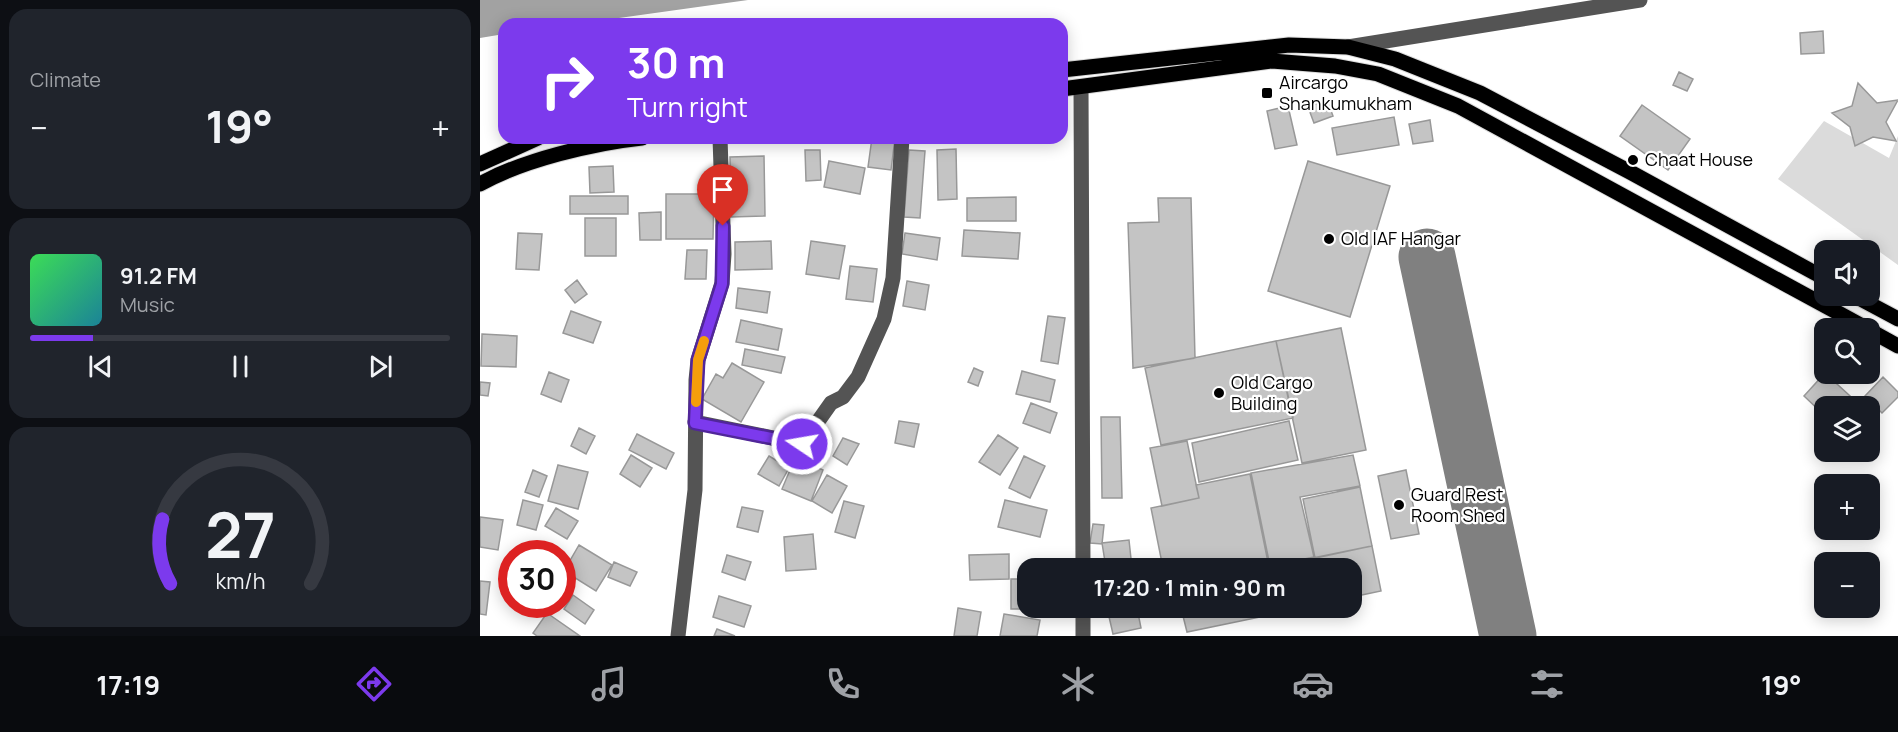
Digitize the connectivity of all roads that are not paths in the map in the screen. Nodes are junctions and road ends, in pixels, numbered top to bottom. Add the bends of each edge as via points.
1 (1640, 0) edge
2 (1348, 46) junction
3 (1068, 69) edge
4 (1081, 87) junction
5 (1068, 88) edge
6 (525, 144) edge
7 (606, 144) edge
8 (720, 144) edge
9 (902, 144) edge
10 (480, 164) edge
11 (480, 184) edge
12 (1814, 273) edge
13 (1874, 306) edge
14 (1847, 318) edge
15 (1898, 319) edge
16 (1880, 336) edge
17 (1898, 346) edge
18 (695, 423) junction
19 (1083, 558) edge
20 (1083, 618) edge
21 (678, 636) edge
22 (1083, 636) edge

1 - 2 street
2 - 3 main road via 1289,45
2 - 12 main road via 1395,59 1479,93
4 - 5 main road
4 - 14 main road via 1272,61 1378,74 1458,106
4 - 19 street
6 - 10 main road
7 - 11 main road via 505,170
8 - 18 street via 722,284 698,360
9 - 18 street via 893,278 884,320 858,377 843,397 831,403 802,444
13 - 15 main road
16 - 17 main road
18 - 21 street via 695,490
20 - 22 street

